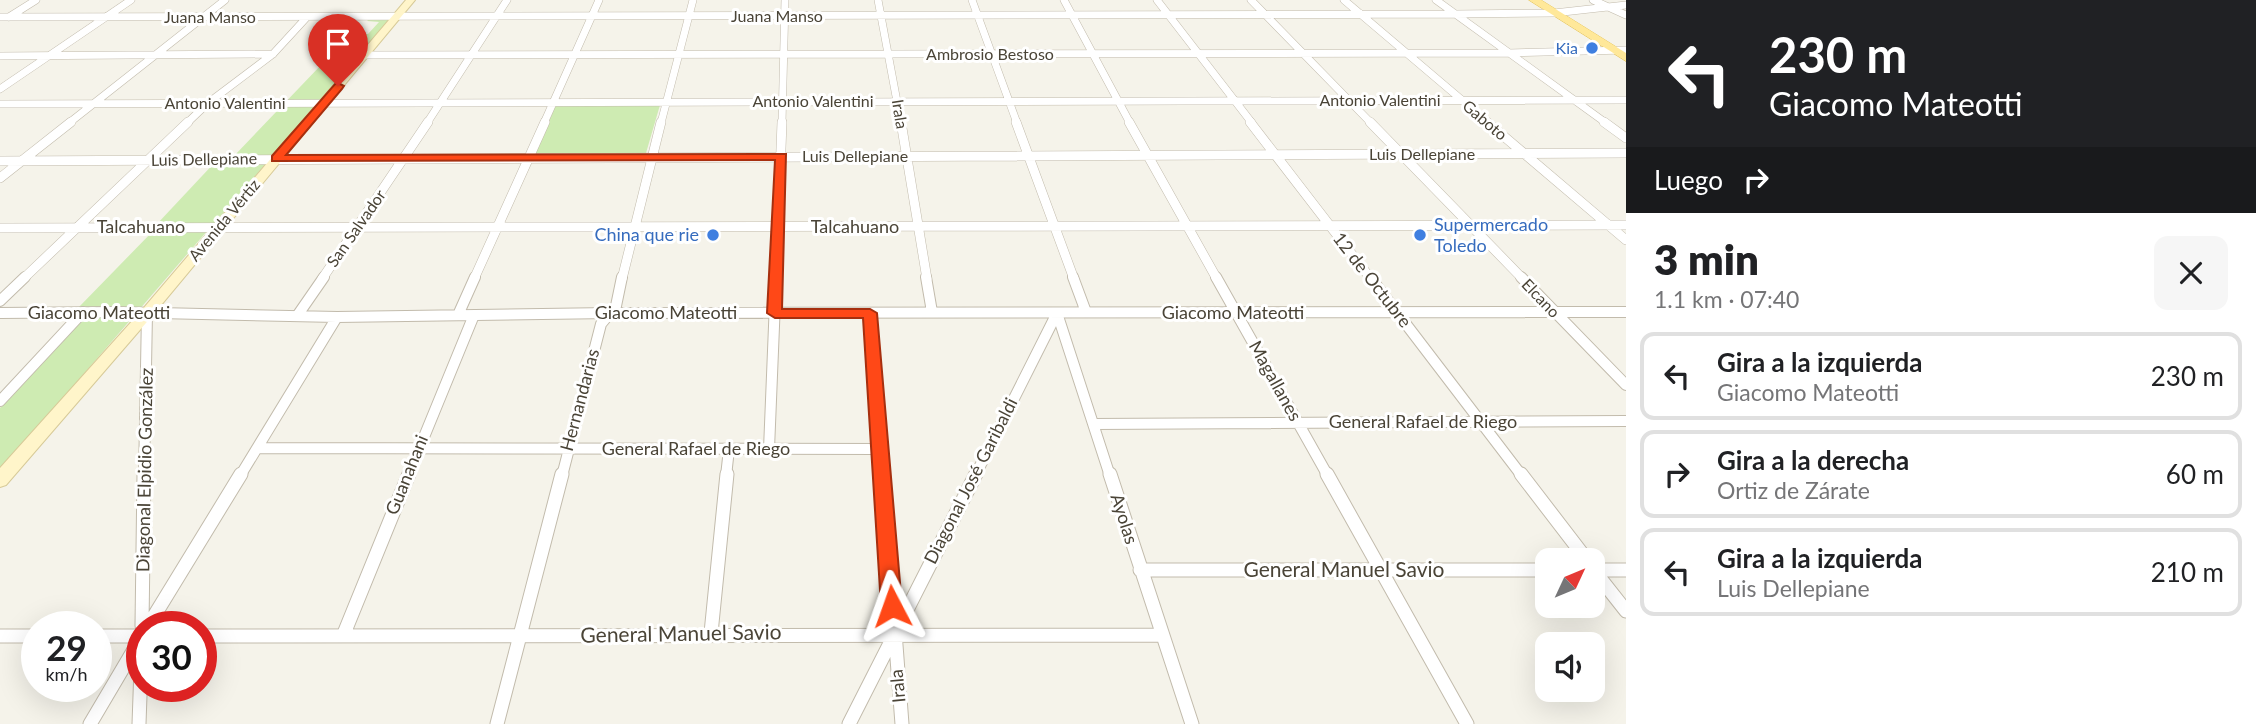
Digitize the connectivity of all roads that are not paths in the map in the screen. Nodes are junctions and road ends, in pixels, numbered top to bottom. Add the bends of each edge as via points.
1 (36, 0) edge
2 (131, 0) edge
3 (225, 0) edge
4 (411, 0) edge
5 (507, 0) edge
6 (599, 0) edge
7 (693, 0) edge
8 (785, 0) edge
9 (878, 0) edge
10 (972, 0) edge
11 (1065, 0) edge
12 (1157, 0) edge
13 (1251, 0) edge
14 (1344, 0) edge
15 (1436, 0) edge
16 (1534, 0) edge
17 (1544, 0) edge
18 (1593, 0) edge
19 (1626, 5) edge
20 (1608, 7) junction
21 (1557, 12) junction
22 (1265, 14) junction
23 (1361, 14) junction
24 (1455, 14) junction
25 (880, 15) junction
26 (978, 15) junction
27 (1072, 15) junction
28 (1168, 15) junction
29 (1626, 15) edge
30 (498, 16) junction
31 (593, 16) junction
32 (689, 16) junction
33 (784, 16) junction
34 (0, 17) edge
35 (9, 17) junction
36 (106, 17) junction
37 (203, 17) junction
38 (307, 17) junction
39 (397, 17) junction
40 (0, 23) edge
41 (1624, 52) edge
42 (1509, 53) junction
43 (273, 54) junction
44 (577, 54) junction
45 (680, 54) junction
46 (890, 54) junction
47 (993, 54) junction
48 (1091, 54) junction
49 (1198, 54) junction
50 (1304, 54) junction
51 (1407, 54) junction
52 (50, 55) junction
53 (156, 55) junction
54 (365, 55) junction
55 (473, 55) junction
56 (0, 56) edge
57 (783, 56) junction
58 (0, 89) edge
59 (1349, 100) junction
60 (1462, 100) junction
61 (1574, 100) junction
62 (1626, 100) edge
63 (552, 101) junction
64 (666, 101) junction
65 (781, 101) junction
66 (1010, 101) junction
67 (1118, 101) junction
68 (1234, 101) junction
69 (325, 102) junction
70 (442, 102) junction
71 (898, 102) junction
72 (208, 103) junction
73 (0, 104) edge
74 (94, 104) junction
75 (1626, 138) edge
76 (1626, 153) edge
77 (1402, 154) junction
78 (1525, 154) junction
79 (1148, 155) junction
80 (1275, 155) junction
81 (781, 156) junction
82 (906, 156) junction
83 (1029, 156) junction
84 (527, 157) junction
85 (652, 157) junction
86 (276, 158) junction
87 (405, 158) junction
88 (149, 159) junction
89 (22, 160) junction
90 (0, 161) edge
91 (0, 178) edge
92 (1471, 225) junction
93 (1609, 225) junction
94 (1626, 225) edge
95 (1055, 226) junction
96 (1188, 226) junction
97 (1330, 226) junction
98 (78, 227) junction
99 (779, 227) junction
100 (917, 227) junction
101 (0, 228) edge
102 (218, 228) junction
103 (355, 228) junction
104 (496, 228) junction
105 (633, 228) junction
106 (1626, 240) edge
107 (0, 301) edge
108 (83, 312) junction
109 (1086, 312) junction
110 (1555, 312) junction
111 (1626, 312) edge
112 (0, 313) edge
113 (147, 313) junction
114 (610, 313) junction
115 (775, 313) junction
116 (870, 313) junction
117 (932, 313) junction
118 (1057, 313) junction
119 (1237, 313) junction
120 (1397, 313) junction
121 (458, 315) junction
122 (474, 315) junction
123 (297, 316) junction
124 (337, 317) junction
125 (1626, 385) edge
126 (0, 401) edge
127 (1626, 421) edge
128 (1480, 422) junction
129 (1298, 423) junction
130 (1094, 424) junction
131 (259, 448) junction
132 (418, 448) junction
133 (567, 448) junction
134 (729, 449) junction
135 (769, 449) junction
136 (881, 449) junction
137 (0, 480) edge
138 (1576, 548) edge
139 (1605, 568) edge
140 (1140, 570) junction
141 (1381, 570) junction
142 (1535, 570) edge
143 (1626, 570) edge
144 (1605, 585) edge
145 (142, 611) edge
146 (157, 611) edge
147 (1626, 611) edge
148 (894, 632) junction
149 (711, 633) junction
150 (1161, 635) junction
151 (0, 636) edge
152 (21, 636) edge
153 (217, 636) edge
154 (343, 636) junction
155 (520, 637) junction
156 (126, 664) edge
157 (140, 702) edge
158 (90, 724) edge
159 (139, 724) edge
160 (497, 724) edge
161 (849, 724) edge
162 (902, 724) edge
163 (1192, 724) edge
164 (1467, 724) edge

1 - 35 street
2 - 36 street
3 - 37 street
4 - 39 street, Avenida Vértiz
5 - 30 street, San Salvador
6 - 31 street
7 - 32 street, Hernandarias
8 - 33 street
9 - 25 street, Irala
10 - 26 street
11 - 27 street, Magallanes
12 - 28 street, 12 de Octubre
13 - 22 street, Elcano
14 - 23 street, Gaboto
15 - 24 street
16 - 21 main road
17 - 21 main road
18 - 20 street
19 - 20 street, Juana Manso
20 - 21 street, Juana Manso
20 - 29 street
21 - 24 street, Juana Manso
21 - 41 main road
22 - 23 street, Juana Manso
22 - 28 street, Juana Manso
22 - 50 street, Elcano
23 - 24 street, Juana Manso
23 - 51 street, Gaboto
24 - 42 street
25 - 26 street, Juana Manso
25 - 33 street, Juana Manso
25 - 46 street, Irala
26 - 27 street, Juana Manso
26 - 47 street
27 - 28 street, Juana Manso
27 - 48 street, Magallanes
28 - 49 street, 12 de Octubre
30 - 31 street, Juana Manso
30 - 39 street, Juana Manso
30 - 55 street, San Salvador
31 - 32 street, Juana Manso
31 - 44 street
32 - 33 street, Juana Manso
32 - 45 street, Hernandarias
33 - 57 street
34 - 35 street, Juana Manso
35 - 36 street, Juana Manso
35 - 40 street
36 - 37 street, Juana Manso
36 - 52 street
37 - 38 street, Juana Manso
37 - 53 street
38 - 39 street, Juana Manso
38 - 43 street
39 - 54 street, Avenida Vértiz
41 - 42 street, Ambrosio Bestoso
42 - 51 street, Ambrosio Bestoso
42 - 61 street
43 - 53 street
43 - 72 street
44 - 45 street, Ambrosio Bestoso
44 - 55 street, Ambrosio Bestoso
44 - 63 street
45 - 57 street, Ambrosio Bestoso
45 - 64 street, Hernandarias
46 - 47 street, Ambrosio Bestoso
46 - 57 street, Ambrosio Bestoso
46 - 71 street, Irala
47 - 48 street, Ambrosio Bestoso
47 - 66 street
48 - 49 street, Ambrosio Bestoso
48 - 67 street, Magallanes
49 - 50 street, Ambrosio Bestoso
49 - 68 street, 12 de Octubre
50 - 51 street, Ambrosio Bestoso
50 - 59 street, Elcano
51 - 60 street, Gaboto
52 - 53 street
52 - 56 street
52 - 58 street
53 - 74 street
54 - 55 street, Ambrosio Bestoso
54 - 69 street, Avenida Vértiz
55 - 70 street, San Salvador
57 - 65 street
59 - 60 street, Antonio Valentini
59 - 68 street, Antonio Valentini
59 - 77 street, Elcano
60 - 61 street, Antonio Valentini
60 - 78 street, Gaboto
61 - 62 street, Antonio Valentini
61 - 75 street
63 - 64 street, Antonio Valentini
63 - 70 street, Antonio Valentini
63 - 84 street
64 - 65 street, Antonio Valentini
64 - 85 street, Hernandarias
65 - 71 street, Antonio Valentini
65 - 81 street
66 - 67 street, Antonio Valentini
66 - 71 street, Antonio Valentini
66 - 83 street
67 - 68 street, Antonio Valentini
67 - 79 street, Magallanes
68 - 80 street, 12 de Octubre
69 - 70 street, Antonio Valentini
69 - 72 street, Antonio Valentini
69 - 86 street, Avenida Vértiz
70 - 87 street, San Salvador
71 - 82 street, Irala
72 - 74 street, Antonio Valentini
72 - 88 street
73 - 74 street, Antonio Valentini
74 - 89 street
76 - 78 street, Luis Dellepiane
77 - 78 street, Luis Dellepiane
77 - 80 street, Luis Dellepiane
77 - 92 street, Elcano
78 - 93 street, Gaboto
79 - 80 street, Luis Dellepiane
79 - 83 street, Luis Dellepiane
79 - 96 street, Magallanes
80 - 97 street, 12 de Octubre
81 - 82 street, Luis Dellepiane
81 - 85 street, Luis Dellepiane
81 - 99 street
82 - 83 street, Luis Dellepiane
82 - 100 street, Irala
83 - 95 street
84 - 85 street, Luis Dellepiane
84 - 87 street, Luis Dellepiane
84 - 104 street
85 - 105 street, Hernandarias
86 - 87 street, Luis Dellepiane
86 - 88 street, Luis Dellepiane
86 - 102 street, Avenida Vértiz
87 - 103 street, San Salvador
88 - 89 street, Luis Dellepiane
88 - 98 street
89 - 90 street, Luis Dellepiane
89 - 91 street
92 - 93 street, Talcahuano
92 - 97 street, Talcahuano
92 - 110 street, Elcano
93 - 94 street, Talcahuano
93 - 106 street, Gaboto
95 - 96 street, Talcahuano
95 - 100 street, Talcahuano
95 - 109 street
96 - 97 street, Talcahuano
96 - 119 street, Magallanes
97 - 120 street, 12 de Octubre
98 - 101 street, Talcahuano
98 - 102 street, Talcahuano
98 - 107 street
99 - 100 street, Talcahuano
99 - 105 street, Talcahuano
99 - 115 street
100 - 117 street, Irala
102 - 103 street, Talcahuano
102 - 113 street, Avenida Vértiz
103 - 104 street, Talcahuano
103 - 123 street, San Salvador
104 - 105 street, Talcahuano
104 - 121 street
105 - 114 street, Hernandarias via 616,306
108 - 112 street, Giacomo Mateotti
108 - 113 street, Giacomo Mateotti
108 - 126 street
109 - 118 street, Giacomo Mateotti
109 - 119 street, Giacomo Mateotti
110 - 111 street, Giacomo Mateotti
110 - 120 street, Giacomo Mateotti
110 - 125 street, Elcano
113 - 123 street, Giacomo Mateotti
113 - 137 street, Avenida Vértiz
113 - 145 street, Diagonal Elpidio González
114 - 115 street, Giacomo Mateotti
114 - 122 street, Giacomo Mateotti
114 - 133 street, Hernandarias via 601,324
115 - 116 street, Giacomo Mateotti
115 - 135 street
116 - 117 street, Giacomo Mateotti
116 - 136 street, Irala
117 - 118 street, Giacomo Mateotti
118 - 130 street, Ayolas
118 - 148 street, Diagonal José Garibaldi
119 - 120 street, Giacomo Mateotti
119 - 129 street, Magallanes
120 - 128 street, 12 de Octubre
121 - 122 street, Giacomo Mateotti
121 - 124 street, Giacomo Mateotti
122 - 132 street, Guanahani
123 - 124 street, Giacomo Mateotti
124 - 131 street
127 - 128 street, General Rafael de Riego
128 - 129 street, General Rafael de Riego
128 - 138 street, 12 de Octubre
129 - 130 street, General Rafael de Riego
129 - 141 street, Magallanes
130 - 140 street, Ayolas
131 - 132 street, General Rafael de Riego
131 - 146 street
132 - 133 street, General Rafael de Riego
132 - 154 street, Guanahani
133 - 134 street, General Rafael de Riego
133 - 155 street, Hernandarias
134 - 135 street, General Rafael de Riego
134 - 149 street
135 - 136 street, General Rafael de Riego
136 - 148 street, Irala
139 - 143 street
140 - 141 street, General Manuel Savio
140 - 150 street, Ayolas
141 - 142 street, General Manuel Savio
141 - 164 street, Magallanes
144 - 147 street, 12 de Octubre
148 - 149 street, General Manuel Savio
148 - 150 street, General Manuel Savio
148 - 161 street, Diagonal José Garibaldi
148 - 162 street, Irala
149 - 155 street, General Manuel Savio
150 - 163 street, Ayolas
151 - 152 street
153 - 154 street, General Manuel Savio
154 - 155 street, General Manuel Savio
155 - 160 street, Hernandarias
156 - 158 street
157 - 159 street

